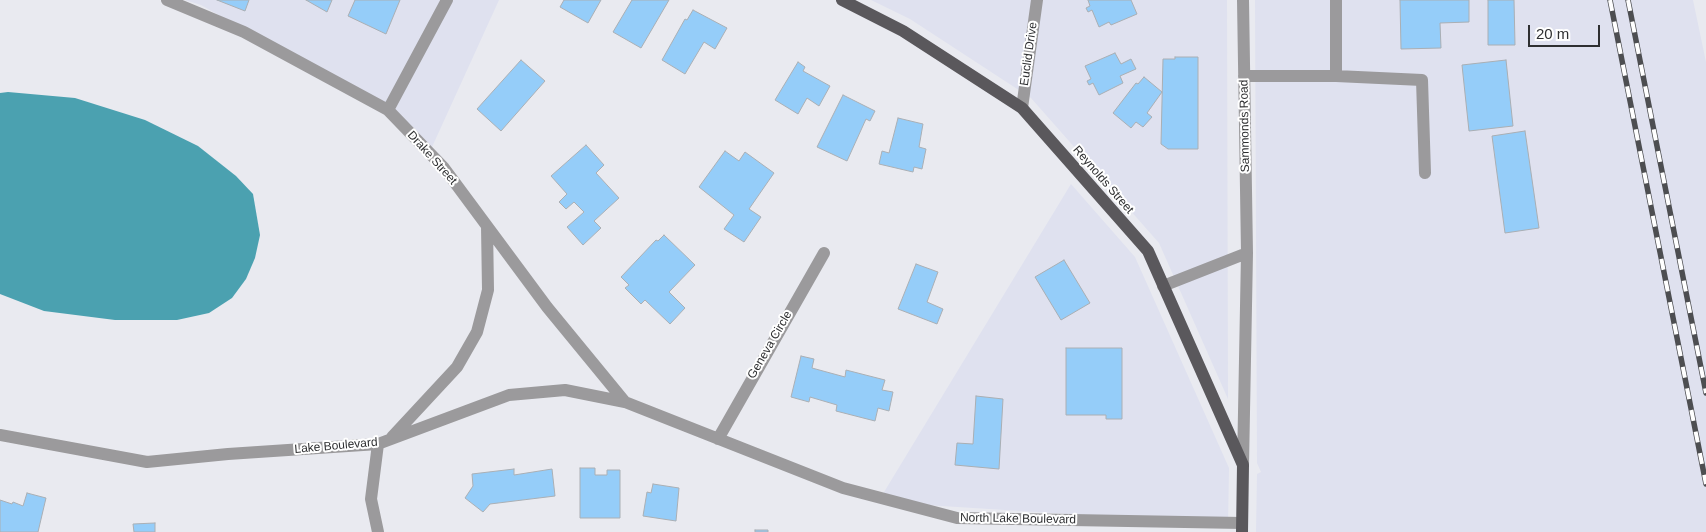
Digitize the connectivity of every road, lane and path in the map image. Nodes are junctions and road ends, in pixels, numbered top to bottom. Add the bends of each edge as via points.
1 (167, 0) edge
2 (447, 0) edge
3 (842, 0) edge
4 (1037, 0) edge
5 (1243, 0) edge
6 (1336, 0) edge
7 (1244, 76) junction
8 (1336, 76) junction
9 (1022, 108) junction
10 (388, 110) junction
11 (1425, 173) dead end
12 (486, 226) junction
13 (824, 253) dead end
14 (1247, 253) junction
15 (1164, 286) junction
16 (625, 402) junction
17 (0, 435) edge
18 (718, 439) junction
19 (384, 441) junction
20 (1243, 465) junction
21 (1242, 528) edge
22 (378, 532) edge

1 - 10 street, Drake Street via 244,32
2 - 10 street
3 - 9 main road, Reynolds Street via 903,30
4 - 9 street, Euclid Drive
5 - 7 street, Sammonds Road
6 - 8 street
7 - 8 street
7 - 14 street, Sammonds Road
8 - 11 street via 1422,80
9 - 15 main road, Reynolds Street via 1148,251
10 - 12 street, Drake Street via 444,168
12 - 16 street, Drake Street via 547,308
12 - 19 street via 488,290 477,332 457,367
13 - 18 street, Geneva Circle
14 - 15 street
14 - 20 street, Sammonds Road
15 - 20 main road, Reynolds Street
16 - 18 street, Lake Boulevard
16 - 19 street, Lake Boulevard via 564,390 509,395
17 - 19 street, Lake Boulevard via 147,462
18 - 21 street, North Lake Boulevard via 843,488 956,518
19 - 22 street via 371,499
20 - 21 main road

